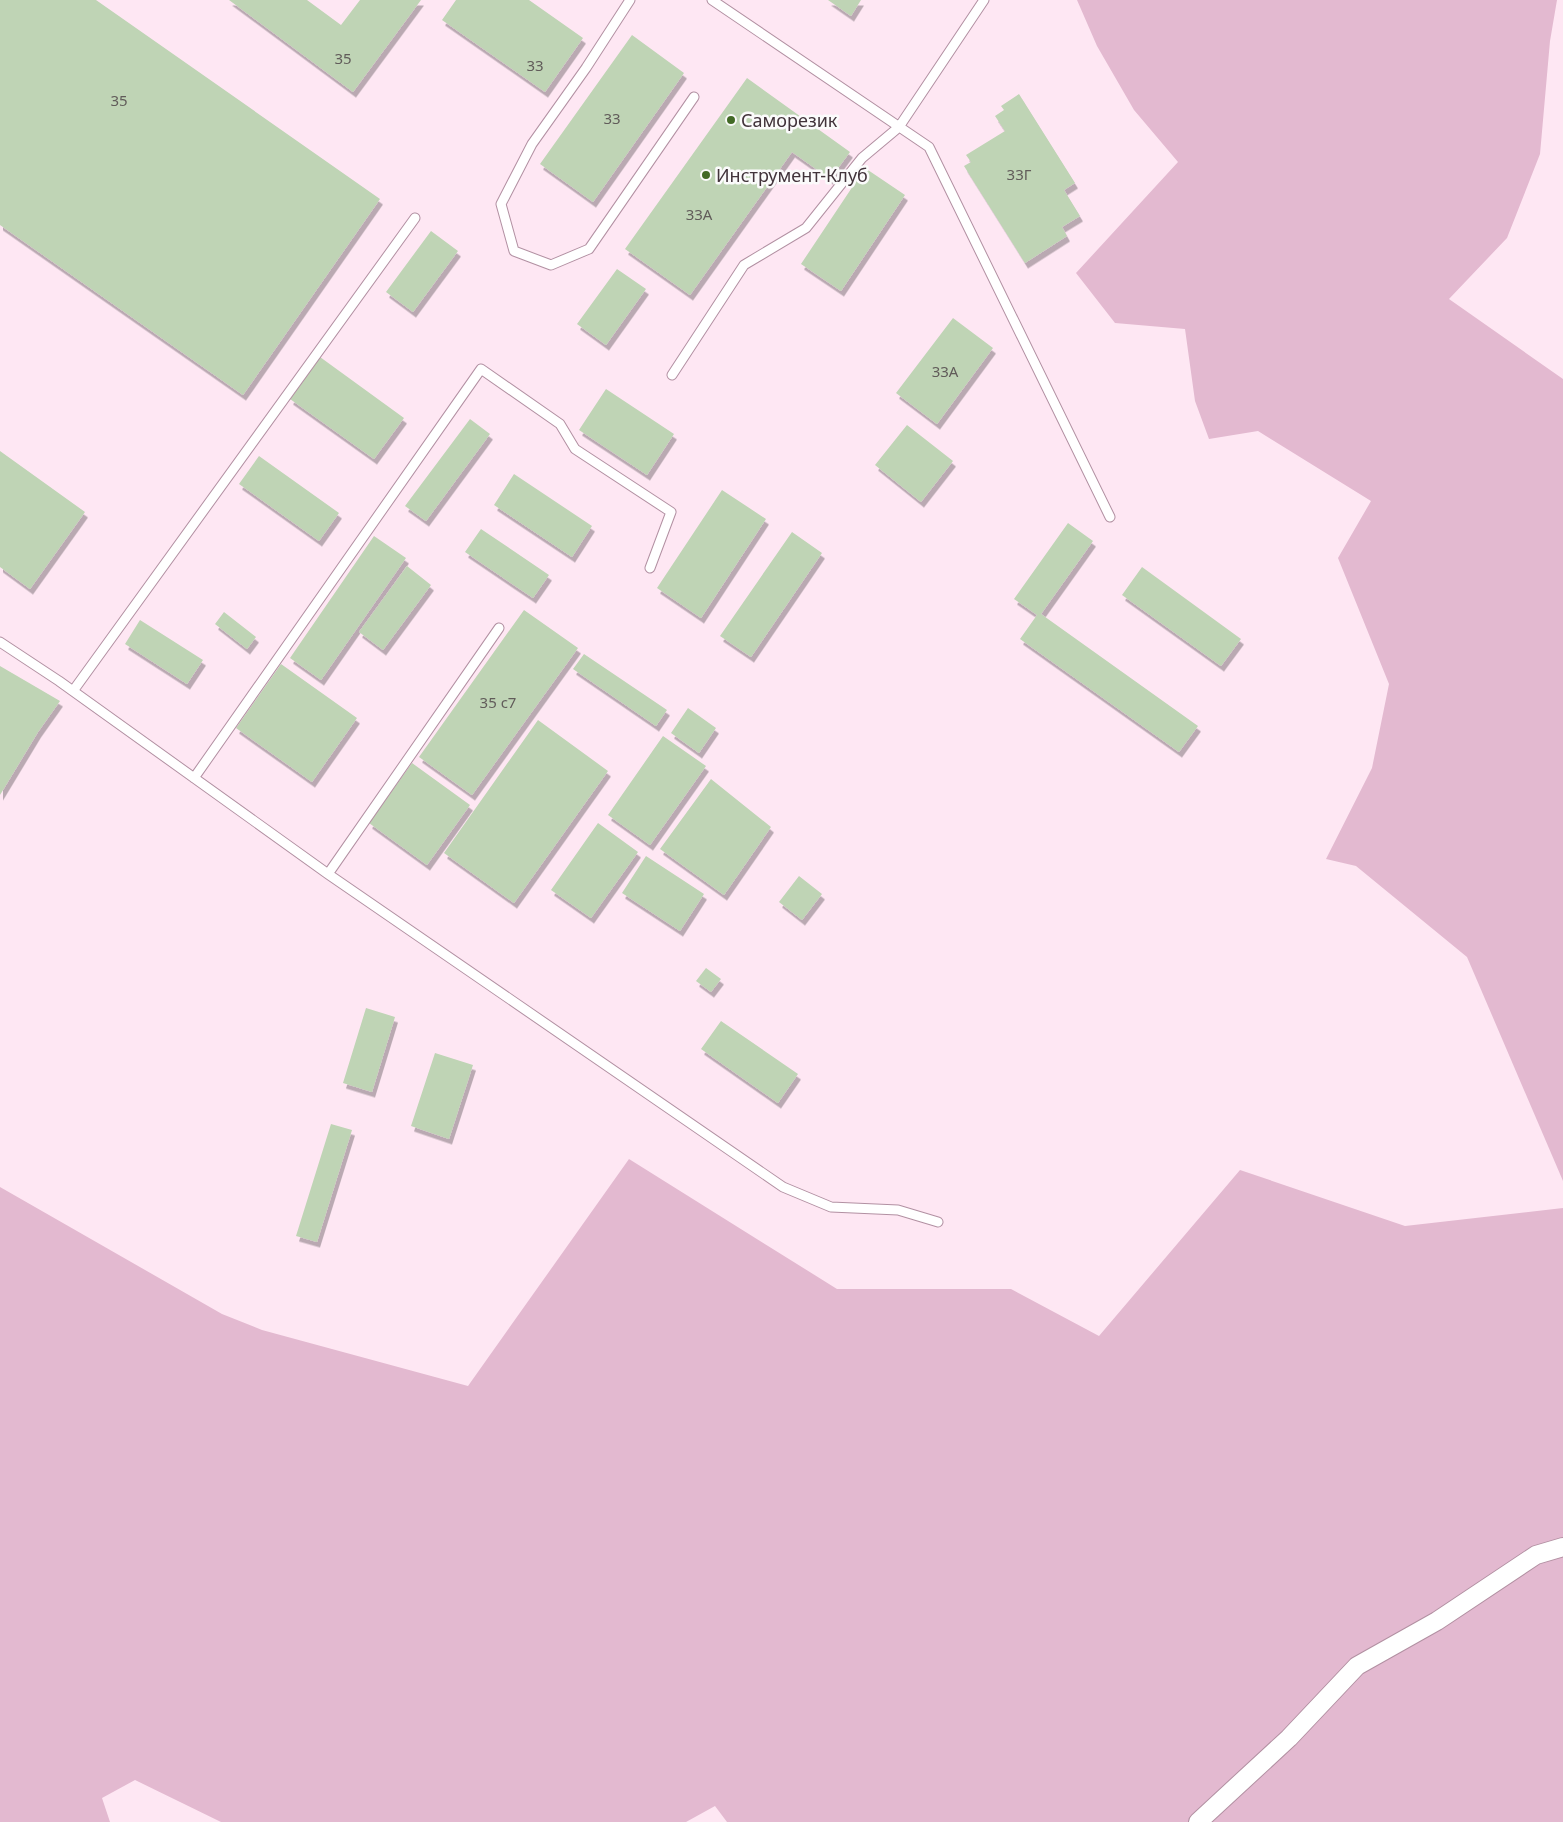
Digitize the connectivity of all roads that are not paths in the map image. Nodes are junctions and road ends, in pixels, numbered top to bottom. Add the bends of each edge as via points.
1 (630, 0) edge
2 (712, 0) edge
3 (984, 0) edge
4 (694, 97) dead end
5 (899, 127) junction
6 (415, 218) dead end
7 (672, 375) dead end
8 (1110, 517) dead end
9 (650, 568) dead end
10 (500, 628) dead end
11 (0, 642) edge
12 (73, 691) junction
13 (194, 778) junction
14 (328, 874) junction
15 (938, 1222) dead end
16 (1563, 1547) edge
17 (1198, 1822) edge

1 - 4 lane via 532,144 501,204 514,251 551,265 589,249
2 - 5 lane
3 - 5 lane
5 - 7 lane via 862,158 806,228 744,265
5 - 8 lane via 929,147
6 - 12 lane
9 - 13 lane via 671,512 575,449 560,424 481,369
10 - 14 lane
11 - 12 lane
12 - 13 lane
13 - 14 lane
14 - 15 lane via 783,1187 831,1207 898,1210
16 - 17 street via 1536,1554 1437,1621 1356,1666 1289,1738

